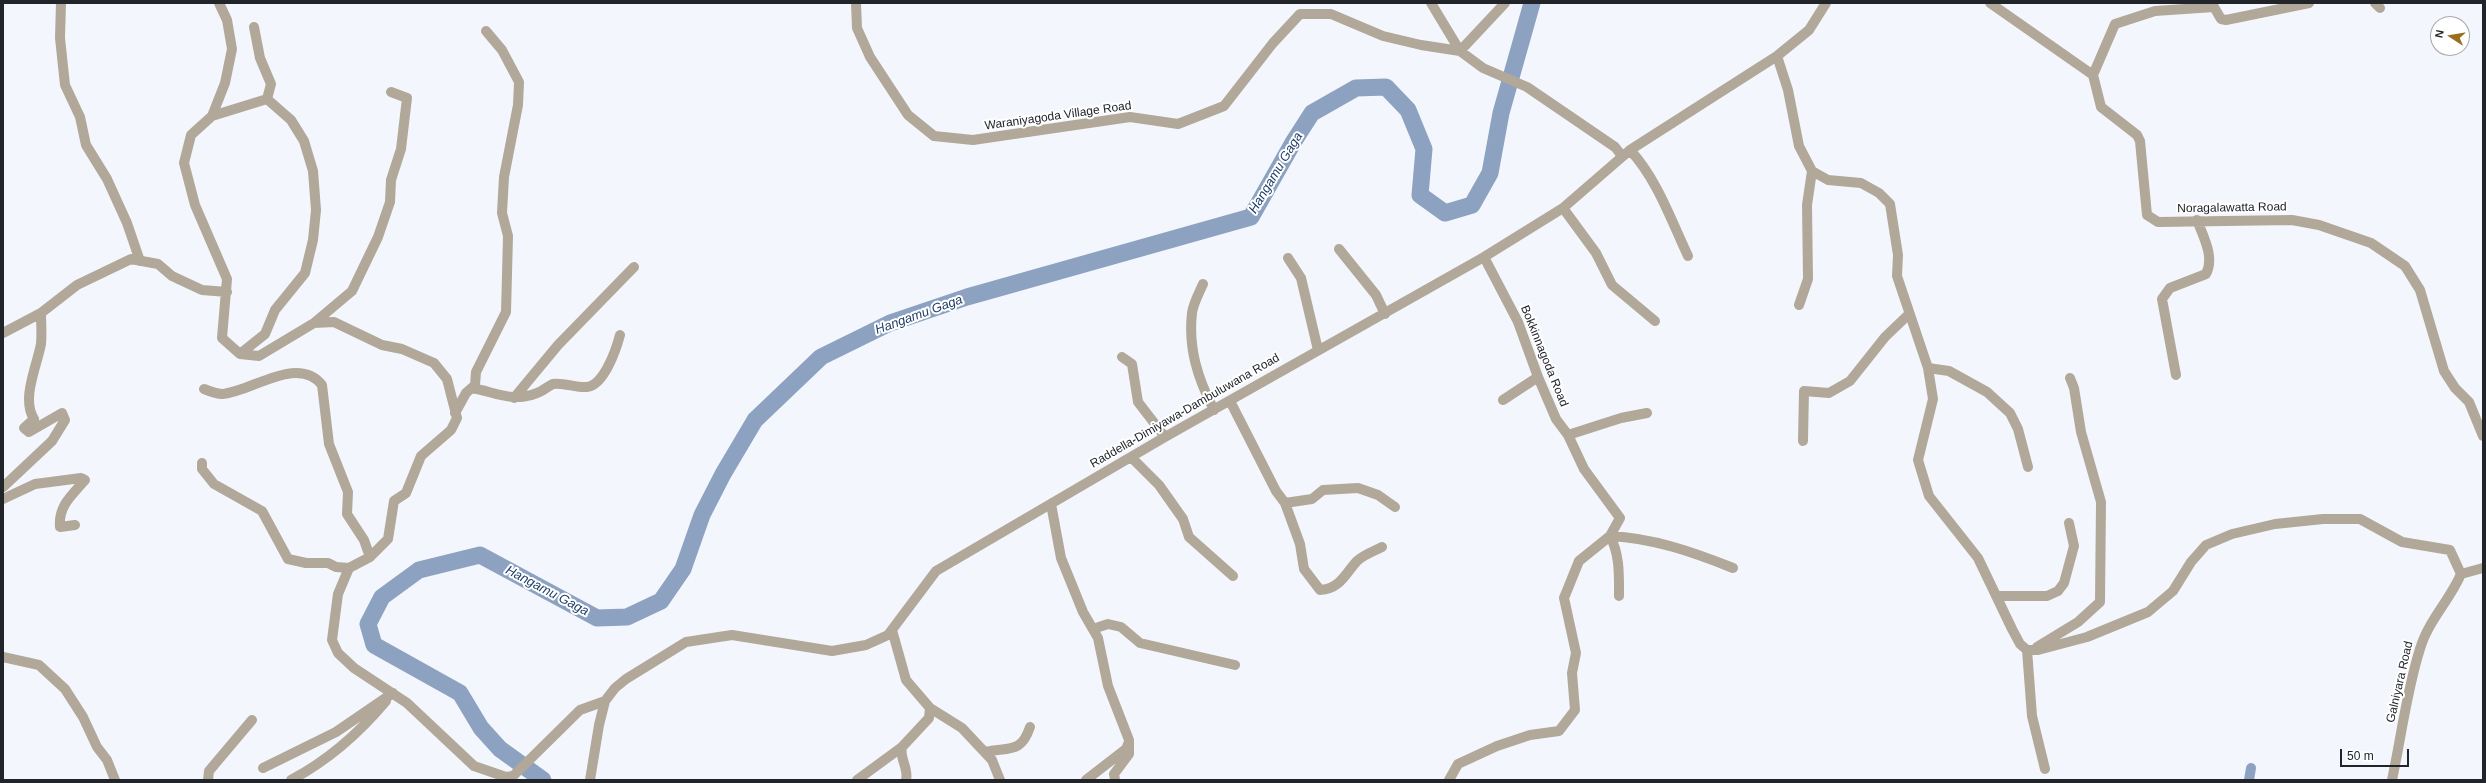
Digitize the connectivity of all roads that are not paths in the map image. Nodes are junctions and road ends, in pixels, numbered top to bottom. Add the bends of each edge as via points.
1 (61, 3) edge
2 (219, 3) edge
3 (856, 3) edge
4 (1431, 3) edge
5 (1505, 3) edge
6 (1826, 3) edge
7 (1990, 3) edge
8 (2309, 3) edge
9 (254, 27) dead end
10 (486, 31) dead end
11 (1460, 51) junction
12 (1777, 56) junction
13 (2093, 75) junction
14 (391, 92) dead end
15 (267, 99) junction
16 (212, 116) junction
17 (1626, 153) junction
18 (1812, 171) junction
19 (1564, 208) junction
20 (2197, 220) junction
21 (1339, 249) dead end
22 (1688, 256) dead end
23 (1484, 257) junction
24 (1288, 258) dead end
25 (140, 261) junction
26 (634, 267) dead end
27 (1202, 284) dead end
28 (227, 292) junction
29 (1799, 305) dead end
30 (41, 313) junction
31 (1385, 314) junction
32 (1908, 315) junction
33 (1655, 321) dead end
34 (314, 323) junction
35 (3, 333) edge
36 (620, 336) dead end
37 (1318, 350) junction
38 (240, 354) junction
39 (1122, 357) dead end
40 (1928, 368) junction
41 (2176, 375) dead end
42 (1538, 378) junction
43 (2070, 378) dead end
44 (472, 388) junction
45 (204, 390) dead end
46 (514, 398) junction
47 (1503, 400) dead end
48 (1230, 401) junction
49 (1214, 410) junction
50 (455, 413) junction
51 (1647, 413) dead end
52 (1568, 435) junction
53 (1165, 436) junction
54 (2483, 436) edge
55 (1803, 441) dead end
56 (1131, 457) junction
57 (202, 463) dead end
58 (2028, 467) dead end
59 (3, 487) edge
60 (3, 498) edge
61 (1285, 502) junction
62 (1051, 504) junction
63 (1395, 507) dead end
64 (2069, 523) dead end
65 (75, 525) dead end
66 (1610, 536) junction
67 (1382, 547) dead end
68 (370, 557) junction
69 (349, 568) junction
70 (1733, 568) dead end
71 (2483, 568) edge
72 (2461, 574) junction
73 (1233, 576) dead end
74 (1619, 596) dead end
75 (1998, 596) junction
76 (1093, 629) junction
77 (892, 630) junction
78 (2030, 650) junction
79 (3, 657) edge
80 (1235, 665) dead end
81 (393, 694) junction
82 (605, 701) junction
83 (930, 708) junction
84 (252, 720) dead end
85 (1030, 727) dead end
86 (1129, 740) junction
87 (902, 747) junction
88 (985, 752) junction
89 (263, 768) dead end
90 (2045, 769) dead end
91 (115, 780) edge
92 (208, 780) edge
93 (291, 780) edge
94 (590, 780) edge
95 (857, 780) edge
96 (906, 780) edge
97 (1000, 780) edge
98 (1086, 780) edge
99 (1115, 780) edge
100 (1449, 780) edge
101 (2392, 780) edge

1 - 25 street via 60,38 65,85 80,117 86,145 107,179 127,223
2 - 16 street via 227,20 232,49 225,83
3 - 11 street, Waraniyagoda Village Road via 857,28 870,57 908,115 934,136 973,140 1130,117 1178,124 1224,106 1272,43 1300,14 1331,14 1383,36
4 - 11 street, Waraniyagoda Village Road
5 - 11 street
6 - 12 street, Raddella-Dimiyawa-Dambuluwana Road via 1808,30
7 - 13 street
8 - 13 street via 2226,20 2221,19 2214,7 2155,11 2115,24
9 - 15 street via 260,58 270,84
10 - 44 street via 502,50 519,82 518,105 504,177 503,206 508,236 506,312 476,372 475,385
11 - 17 street, Waraniyagoda Village Road via 1483,68 1527,86
12 - 17 street, Raddella-Dimiyawa-Dambuluwana Road
12 - 18 street via 1788,90 1799,146
13 - 20 street, Noragalawatta Road via 2101,107 2137,135 2140,141 2147,215 2158,222
14 - 34 street via 407,98 401,149 391,180 390,202 378,237 352,291
15 - 16 street
15 - 38 street via 291,120 304,141 314,171 316,210 313,240 305,273 275,310 265,334
16 - 28 street via 191,135 184,163 195,205 227,279
17 - 19 street, Raddella-Dimiyawa-Dambuluwana Road
17 - 22 street, Waraniyagoda Village Road via 1643,164
18 - 29 street via 1807,205 1808,279
18 - 32 street via 1828,180 1861,183 1879,193 1890,204 1898,256 1897,276
19 - 23 street, Raddella-Dimiyawa-Dambuluwana Road
19 - 33 street via 1596,253 1612,285
20 - 41 street via 2208,249 2209,267 2206,274 2170,288 2162,299
20 - 54 street, Noragalawatta Road via 2292,220 2319,225 2371,243 2405,266 2420,290 2444,371 2455,388 2469,402
21 - 31 street via 1376,295
23 - 31 street, Raddella-Dimiyawa-Dambuluwana Road
23 - 42 street, Bokkinnagoda Road via 1518,322
24 - 37 street via 1300,278
25 - 28 street via 158,264 172,276 202,290
25 - 30 street via 132,259 77,285
26 - 46 street via 558,345
27 - 49 street via 1192,312 1193,351 1199,381
28 - 38 street via 222,338
30 - 35 street
30 - 59 street via 41,342 29,399 30,412 34,419 24,428 29,432 62,413 65,420 52,441
31 - 37 street, Raddella-Dimiyawa-Dambuluwana Road
32 - 40 street
32 - 55 street via 1885,337 1850,381 1830,393 1804,391
34 - 38 street via 259,356
34 - 50 street via 334,322 382,345 402,350 434,364 447,379
36 - 46 street via 614,354 598,382 588,387 554,384 537,394
37 - 48 street, Raddella-Dimiyawa-Dambuluwana Road
39 - 53 street via 1132,364 1138,402
40 - 58 street via 1949,371 1987,392 2010,413 2018,429
40 - 75 street via 1934,399 1918,460 1928,496 1978,558
42 - 47 street
42 - 52 street, Bokkinnagoda Road via 1556,419
43 - 78 street via 2074,388 2080,432 2101,502 2100,602 2078,622
44 - 46 street
44 - 50 street via 466,393
45 - 68 street via 221,394 282,374 309,374 316,377 322,385 329,444 348,492 347,514 364,540
48 - 49 street, Raddella-Dimiyawa-Dambuluwana Road
48 - 61 street via 1276,491
49 - 53 street, Raddella-Dimiyawa-Dambuluwana Road
50 - 68 street via 457,418 451,430 420,456 406,493 394,502 388,539
51 - 52 street via 1621,418
52 - 66 street, Bokkinnagoda Road via 1584,469 1620,518
53 - 56 street, Raddella-Dimiyawa-Dambuluwana Road
56 - 62 street, Raddella-Dimiyawa-Dambuluwana Road
56 - 73 street via 1159,485 1183,520 1189,537
57 - 69 street via 202,469 214,484 262,510 288,559
60 - 65 street via 34,484 81,478 85,480 64,503 59,516 60,527
61 - 63 street via 1312,499 1323,490 1358,488 1378,495
61 - 67 street via 1300,544 1304,569 1320,590 1330,590 1358,559
62 - 76 street via 1061,558 1083,612
62 - 77 street, Raddella-Dimiyawa-Dambuluwana Road via 936,571
64 - 75 street via 2074,546 2064,583 2058,591 2047,596
66 - 70 street via 1633,537 1692,551
66 - 74 street via 1616,547 1619,567
66 - 100 street, Bokkinnagoda Road via 1579,561 1564,598 1576,653 1572,673 1575,710 1559,731 1530,735 1491,749 1458,764
68 - 69 street
69 - 81 street via 338,594 332,640 338,653 354,668
71 - 72 street
72 - 78 street via 2450,550 2402,542 2360,519 2323,519 2275,524 2232,534 2206,545 2191,562 2174,591 2148,612 2087,638
72 - 101 street, Galniyara Road via 2453,592 2429,627 2420,648
75 - 78 street via 2020,644
76 - 80 street via 1108,624 1121,627 1140,643
76 - 86 street via 1098,638 1108,686
77 - 82 street, Raddella-Dimiyawa-Dambuluwana Road via 888,635 866,645 832,651 732,635 686,642 626,679
77 - 83 street via 906,680
78 - 90 street via 2032,716
79 - 91 street via 39,665 65,689 107,760
81 - 82 street via 407,703 474,766 506,777 513,776 580,710
81 - 89 street via 336,732
81 - 93 street via 367,724 310,770
82 - 94 street, Raddella-Dimiyawa-Dambuluwana Road via 598,725
83 - 87 street via 929,718
83 - 88 street via 962,728
84 - 92 street via 209,771
85 - 88 street via 1022,744 1017,748
86 - 98 street via 1126,749
86 - 99 street via 1129,754 1114,774
87 - 95 street
87 - 96 street via 908,771
88 - 97 street via 992,760

